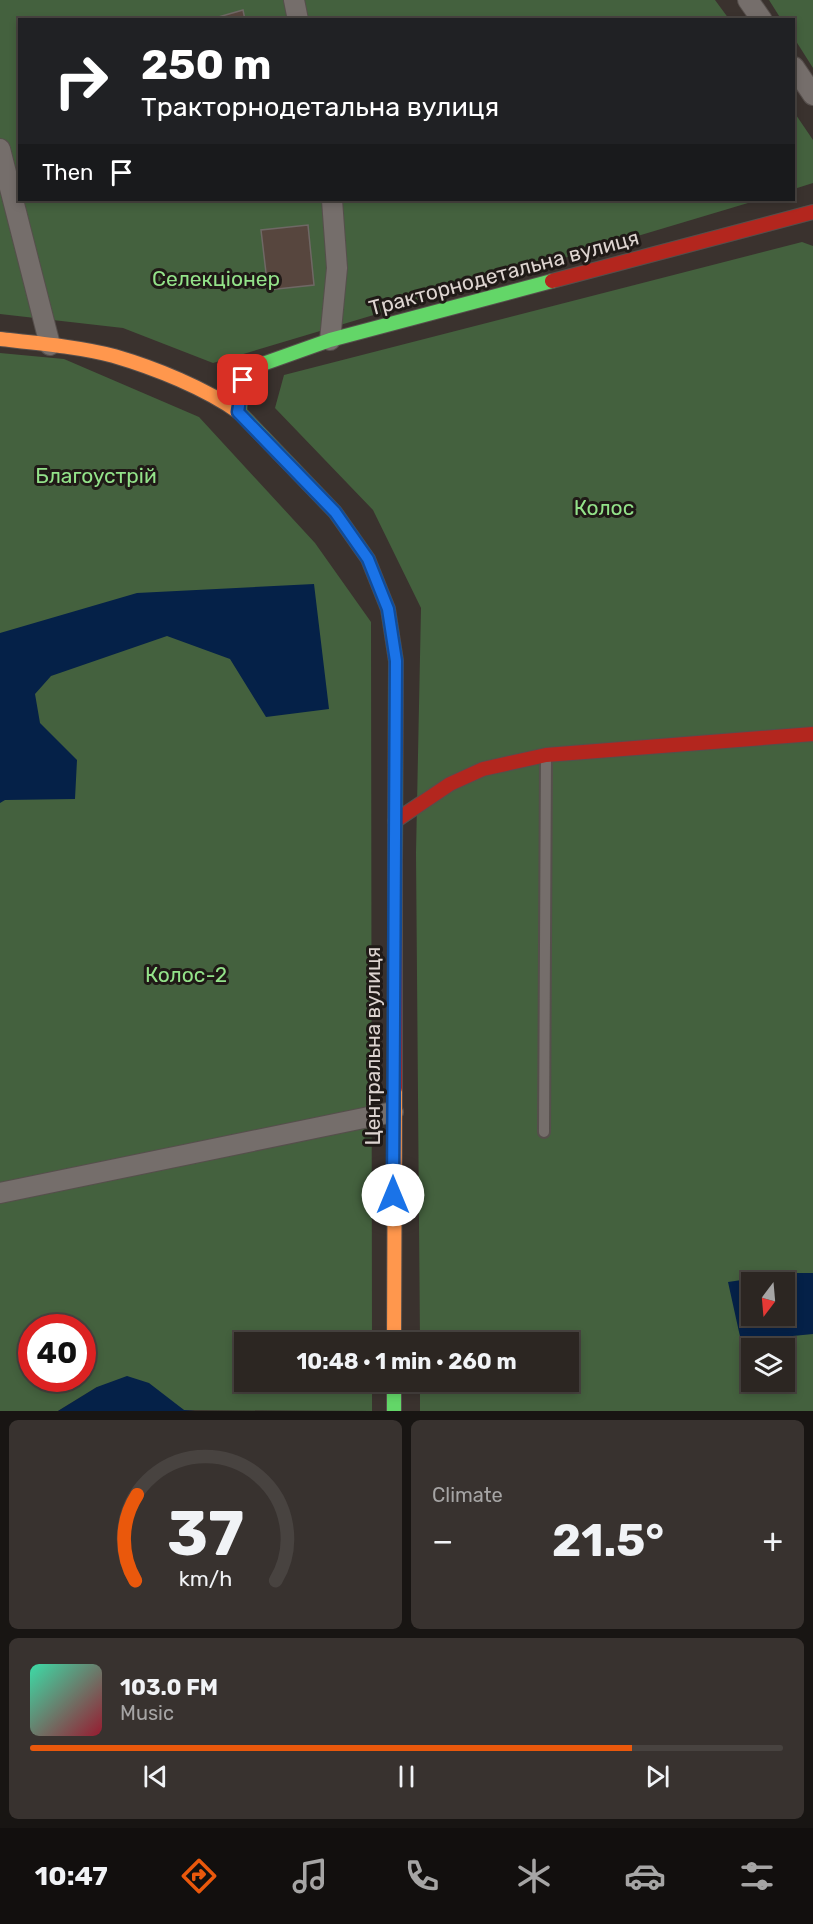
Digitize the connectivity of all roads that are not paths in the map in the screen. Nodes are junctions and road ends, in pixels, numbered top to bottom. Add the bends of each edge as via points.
1 (294, 0) edge
2 (748, 0) edge
3 (298, 18) edge
4 (761, 18) edge
5 (795, 68) edge
6 (813, 95) edge
7 (0, 149) edge
8 (332, 201) edge
9 (813, 212) edge
10 (797, 216) junction
11 (813, 223) edge
12 (0, 339) edge
13 (330, 340) junction
14 (50, 345) junction
15 (238, 412) junction
16 (813, 734) edge
17 (546, 755) junction
18 (395, 821) junction
19 (393, 1112) junction
20 (544, 1132) dead end
21 (0, 1193) edge
22 (394, 1332) edge
23 (394, 1392) edge
24 (394, 1411) edge

1 - 3 street
2 - 4 street
5 - 6 street
7 - 14 street
8 - 13 street via 337,268
9 - 10 street, Тракторнодетальна вулиця
10 - 11 lane
10 - 13 street, Тракторнодетальна вулиця
12 - 14 street, Центральна вулиця
13 - 15 street, Тракторнодетальна вулиця via 257,366 243,380
14 - 15 street, Центральна вулиця via 112,357 166,375
15 - 18 street, Центральна вулиця via 335,512 368,559 388,609 396,661
16 - 17 street
17 - 18 street via 483,769 450,784
17 - 20 lane
18 - 19 street, Центральна вулиця
19 - 21 street
19 - 22 street, Центральна вулиця
23 - 24 street

